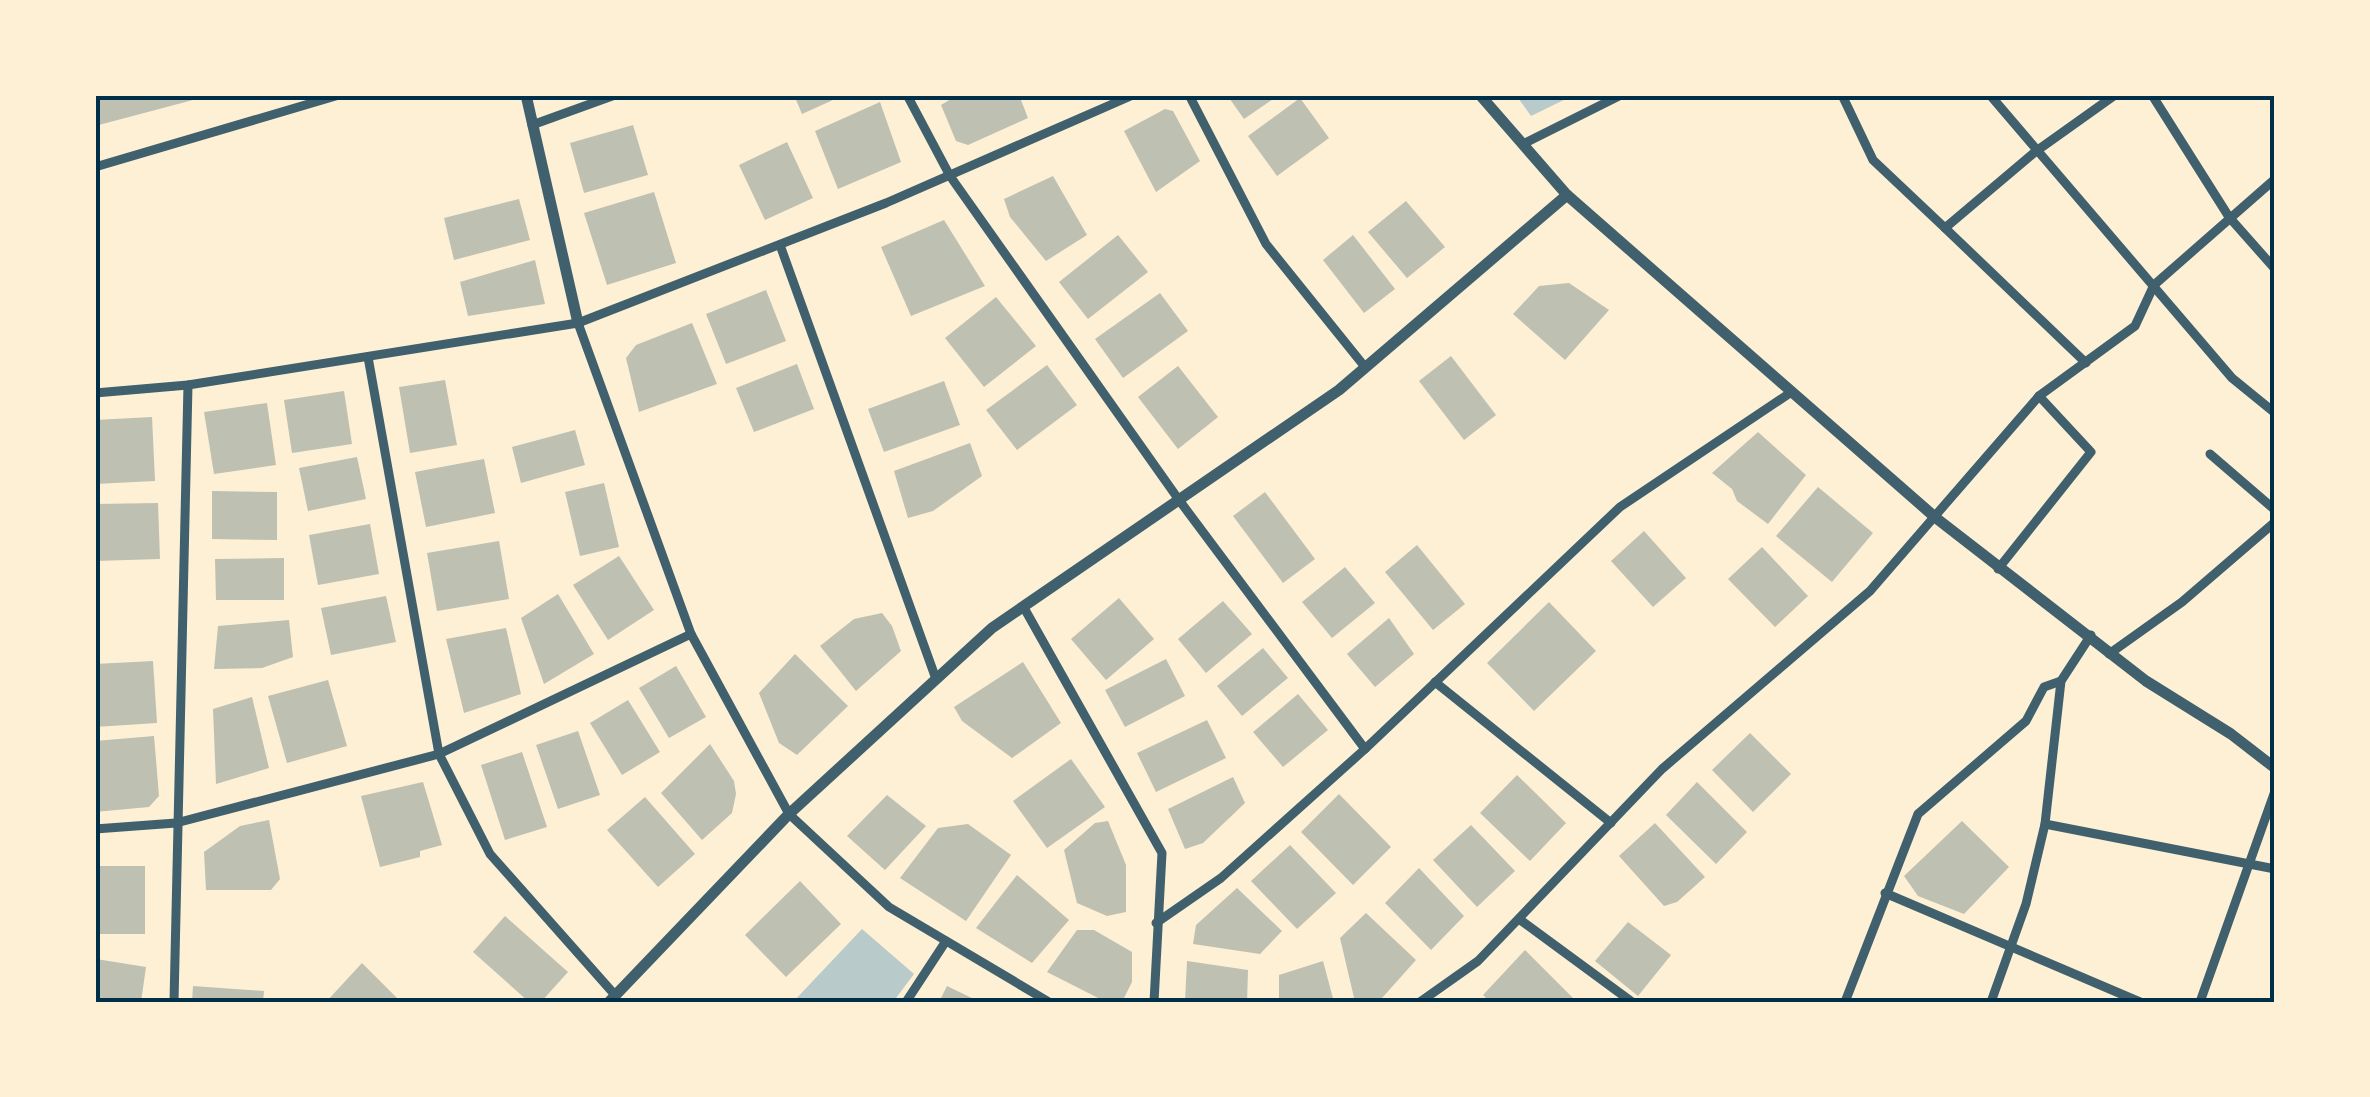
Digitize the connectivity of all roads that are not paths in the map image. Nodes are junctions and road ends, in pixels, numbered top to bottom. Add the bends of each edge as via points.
1 (340, 95) edge
2 (526, 95) edge
3 (615, 95) edge
4 (907, 95) edge
5 (1133, 95) edge
6 (1189, 95) edge
7 (1480, 95) edge
8 (1620, 95) edge
9 (1842, 95) edge
10 (1990, 95) edge
11 (2115, 95) edge
12 (2152, 95) edge
13 (532, 125) junction
14 (1523, 144) junction
15 (2035, 152) junction
16 (95, 168) edge
17 (950, 176) junction
18 (2275, 178) edge
19 (1568, 195) junction
20 (2229, 217) junction
21 (1945, 228) junction
22 (780, 245) junction
23 (2275, 270) edge
24 (2154, 285) junction
25 (578, 324) junction
26 (368, 356) junction
27 (2086, 364) junction
28 (1365, 367) junction
29 (188, 385) junction
30 (95, 393) edge
31 (1790, 393) junction
32 (2039, 396) junction
33 (2275, 413) edge
34 (2210, 454) dead end
35 (1178, 500) junction
36 (2275, 510) edge
37 (1936, 518) junction
38 (2275, 522) edge
39 (1998, 569) junction
40 (1024, 606) junction
41 (691, 634) junction
42 (2091, 635) junction
43 (2110, 654) junction
44 (936, 679) junction
45 (2060, 681) junction
46 (1435, 682) junction
47 (1366, 749) junction
48 (440, 754) junction
49 (2275, 768) edge
50 (2275, 792) edge
51 (790, 814) junction
52 (176, 823) junction
53 (1611, 823) junction
54 (2045, 824) junction
55 (95, 829) edge
56 (2253, 862) junction
57 (2275, 869) edge
58 (1885, 893) junction
59 (1520, 918) junction
60 (1156, 923) junction
61 (946, 942) junction
62 (2013, 948) junction
63 (612, 999) edge
64 (174, 1002) edge
65 (906, 1002) edge
66 (1049, 1002) edge
67 (1154, 1002) edge
68 (1420, 1002) edge
69 (1632, 1002) edge
70 (1845, 1002) edge
71 (1991, 1002) edge
72 (2140, 1002) edge
73 (2200, 1002) edge

1 - 16 street
2 - 13 street
3 - 13 street
4 - 17 street
5 - 17 street
6 - 28 street via 1266,244
7 - 14 street
8 - 14 street
9 - 21 street via 1873,160
10 - 15 street
11 - 15 street
12 - 20 street
13 - 25 street
14 - 19 street
15 - 21 street
15 - 24 street
17 - 22 street
17 - 35 street
18 - 20 street
19 - 28 street
19 - 31 street
20 - 23 street
20 - 24 street
21 - 27 street
22 - 25 street
22 - 44 street
24 - 27 street via 2135,326
24 - 33 street via 2232,378
25 - 26 street
25 - 41 street
26 - 29 street
26 - 48 street
27 - 32 street
28 - 35 street
29 - 30 street
29 - 52 street
31 - 37 street
31 - 46 street via 1620,507
32 - 37 street
32 - 39 street via 2091,452
34 - 36 street
35 - 40 street
35 - 47 street
37 - 39 street
37 - 53 street via 1870,591 1662,769
38 - 43 street
39 - 42 street
40 - 44 street
40 - 60 street via 1162,853
41 - 48 street
41 - 51 street
42 - 43 street
42 - 45 street
43 - 49 street
44 - 51 street
45 - 54 street
45 - 58 street via 2044,687 2026,721 1918,814
46 - 47 street
46 - 53 street
47 - 60 street via 1222,878
48 - 52 street
48 - 63 street via 490,854
50 - 56 street
51 - 61 street via 888,907
51 - 63 street
52 - 55 street
52 - 64 street
53 - 59 street
54 - 56 street
54 - 62 street
56 - 57 street
56 - 73 street
58 - 62 street
58 - 70 street
59 - 68 street via 1478,961
59 - 69 street
60 - 67 street
61 - 65 street
61 - 66 street
62 - 71 street
62 - 72 street

